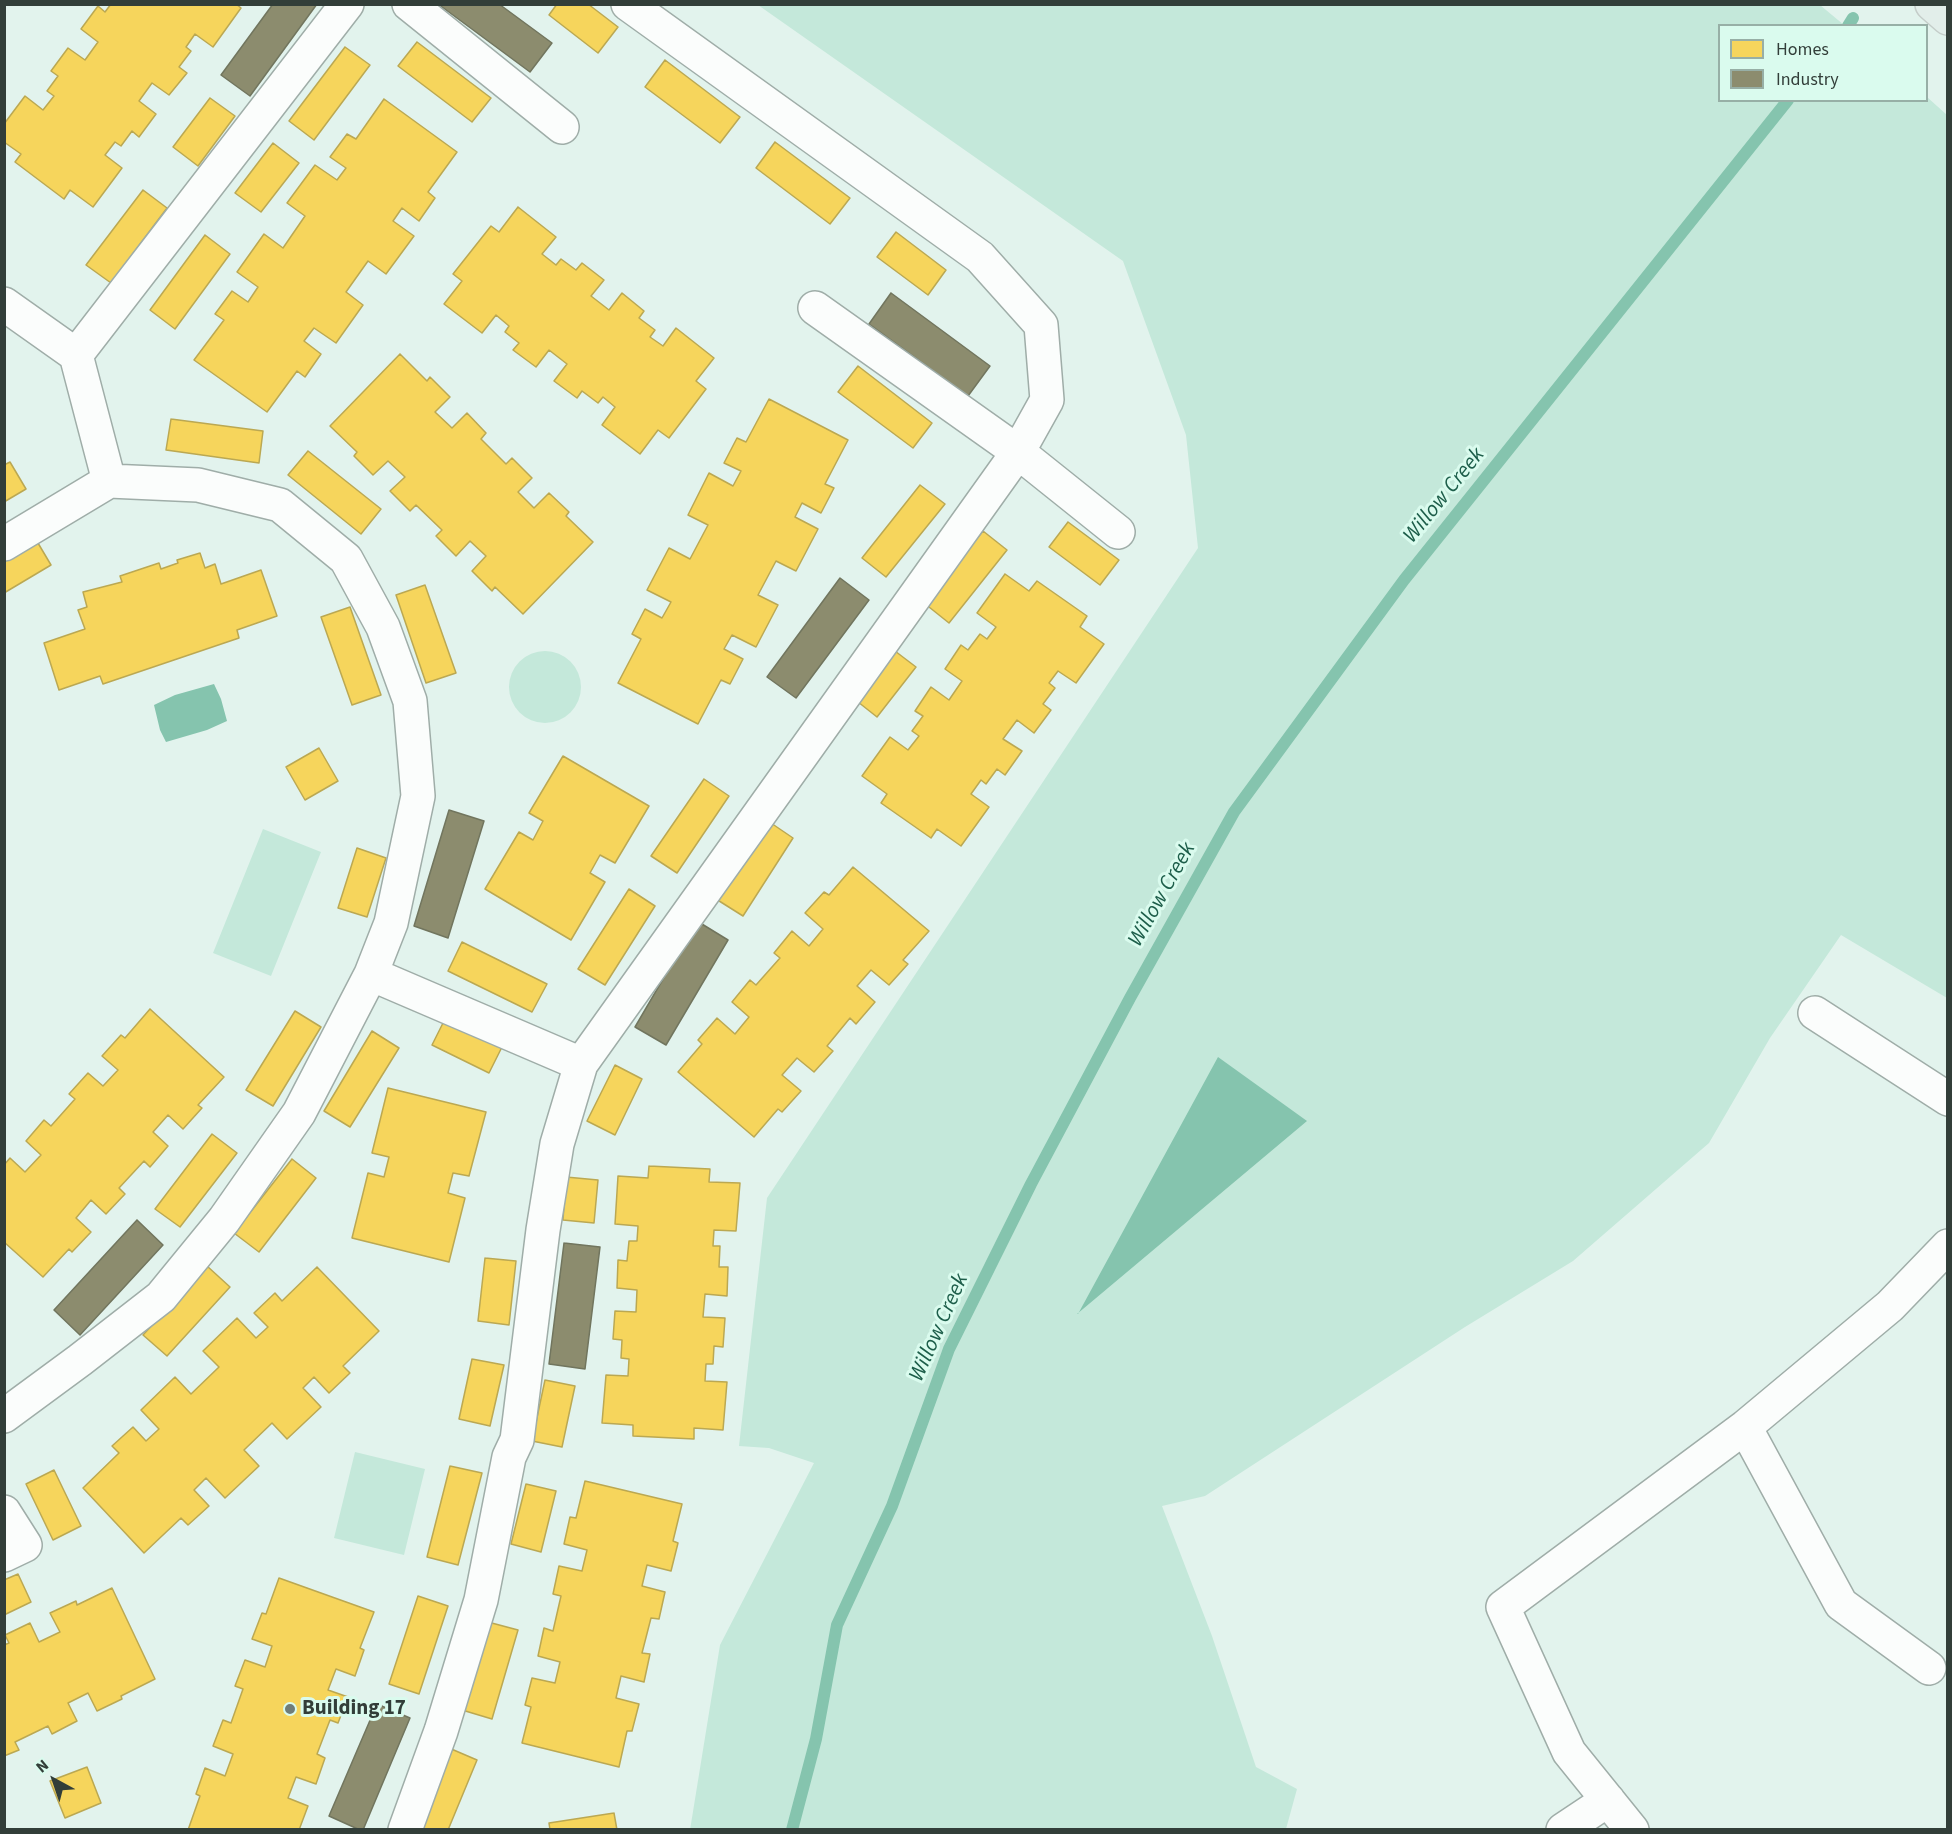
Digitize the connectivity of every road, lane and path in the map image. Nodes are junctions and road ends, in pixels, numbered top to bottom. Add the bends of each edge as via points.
1 (347, 4) edge
2 (409, 4) edge
3 (628, 4) edge
4 (1932, 4) edge
5 (1947, 18) edge
6 (562, 127) dead end
7 (4, 304) edge
8 (815, 308) dead end
9 (76, 355) junction
10 (1018, 452) junction
11 (109, 481) junction
12 (1118, 532) dead end
13 (4, 544) edge
14 (371, 974) junction
15 (1815, 1013) dead end
16 (581, 1064) junction
17 (1947, 1099) edge
18 (1947, 1246) edge
19 (4, 1416) edge
20 (1745, 1427) junction
21 (4, 1512) edge
22 (4, 1555) edge
23 (1929, 1668) dead end
24 (1608, 1800) junction
25 (405, 1830) edge
26 (1563, 1830) edge
27 (1632, 1830) edge

1 - 9 lane
2 - 6 lane
3 - 10 lane via 980,257 1041,325 1047,400
4 - 5 main road
7 - 9 lane
8 - 10 lane
9 - 11 lane
10 - 12 lane
10 - 16 lane
11 - 13 lane
11 - 14 lane via 198,485 280,505 346,559 383,627 410,700 418,796 391,923
14 - 16 lane
14 - 19 lane via 299,1113 224,1220 161,1297
15 - 17 lane
16 - 25 lane via 557,1144 517,1440 509,1457 481,1600 441,1731
18 - 20 lane via 1890,1306
20 - 23 lane via 1841,1604
20 - 24 lane via 1503,1607 1569,1752
21 - 22 lane via 25,1545
24 - 26 lane
24 - 27 lane

